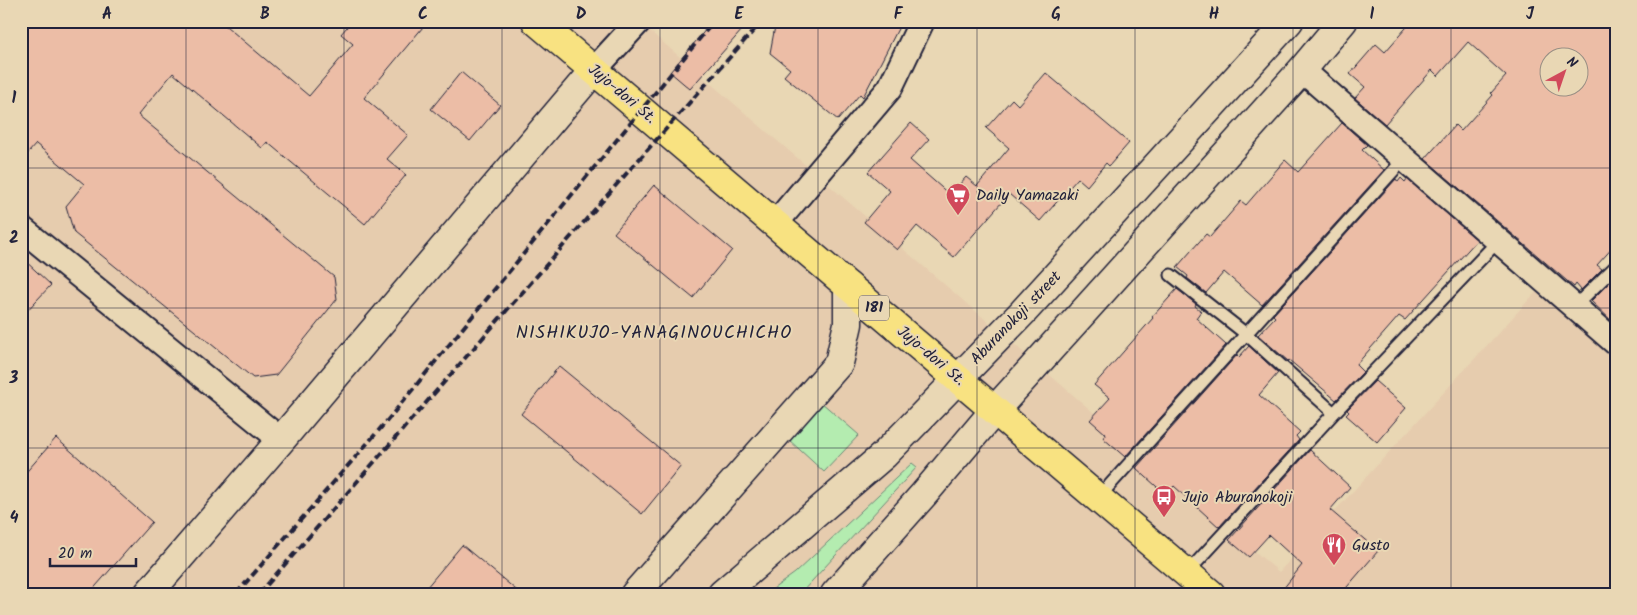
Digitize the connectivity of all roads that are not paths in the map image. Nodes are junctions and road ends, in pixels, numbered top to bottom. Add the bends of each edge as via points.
1 (536, 21) edge
2 (639, 21) edge
3 (922, 21) edge
4 (1289, 21) edge
5 (1343, 21) edge
6 (594, 70) junction
7 (1302, 70) junction
8 (1404, 159) junction
9 (775, 224) junction
10 (21, 228) edge
11 (1498, 241) junction
12 (1616, 266) edge
13 (1171, 275) dead end
14 (848, 286) junction
15 (1574, 307) junction
16 (1246, 334) junction
17 (1616, 343) edge
18 (958, 379) junction
19 (994, 411) junction
20 (1334, 413) junction
21 (281, 440) junction
22 (1098, 498) junction
23 (1187, 573) junction
24 (148, 594) edge
25 (635, 594) edge
26 (722, 594) edge
27 (835, 594) edge
28 (1211, 594) edge

1 - 6 main road, Jujo-dori St. / 181
2 - 6 street
3 - 9 street via 890,88
4 - 18 street, Aburanokoji street via 1030,305
5 - 7 street
6 - 9 main road, Jujo-dori St. / 181
6 - 21 street
7 - 8 street
7 - 19 street
8 - 11 street
8 - 16 lane
9 - 14 main road, Jujo-dori St. / 181
10 - 21 street
11 - 15 street
11 - 20 lane
12 - 15 lane
13 - 16 lane
14 - 18 main road, Jujo-dori St. / 181
14 - 25 street via 848,324 839,363
15 - 17 street
16 - 20 lane
16 - 22 lane
18 - 19 main road, Jujo-dori St. / 181
18 - 26 street, Aburanokoji street via 884,455
19 - 22 main road, Jujo-dori St. / 181
19 - 27 street
20 - 23 lane
21 - 24 street
22 - 23 main road, Jujo-dori St. / 181
23 - 28 main road, Jujo-dori St. / 181

